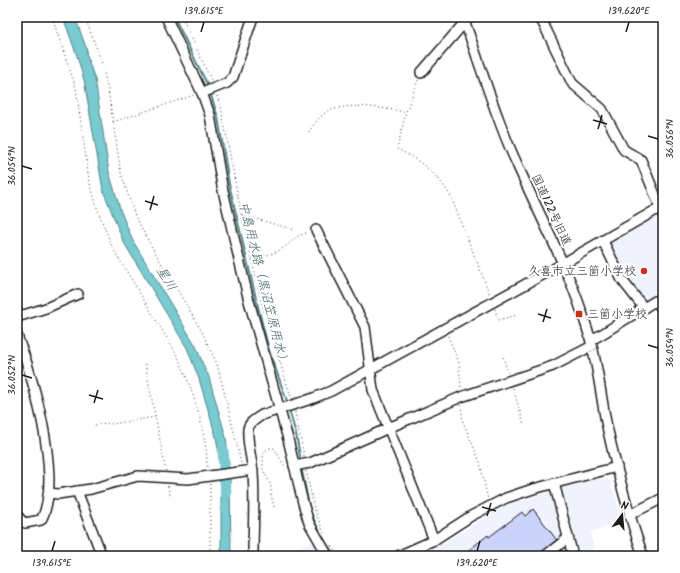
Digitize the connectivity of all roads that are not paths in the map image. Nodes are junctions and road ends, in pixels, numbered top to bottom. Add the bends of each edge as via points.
1 (166, 17) edge
2 (253, 17) edge
3 (542, 18) edge
4 (464, 20) edge
5 (421, 73) road end
6 (207, 91) junction
7 (662, 206) edge
8 (316, 230) road end
9 (602, 241) junction
10 (563, 263) junction
11 (78, 294) dead end
12 (644, 308) junction
13 (663, 310) edge
14 (17, 318) edge
15 (17, 335) edge
16 (592, 347) junction
17 (370, 370) junction
18 (289, 407) junction
19 (388, 428) junction
20 (299, 464) junction
21 (616, 467) junction
22 (253, 470) junction
23 (554, 483) junction
24 (76, 491) junction
25 (49, 493) junction
26 (663, 498) edge
27 (17, 515) edge
28 (629, 515) junction
29 (568, 538) junction
30 (434, 540) junction
31 (102, 556) edge
32 (253, 556) edge
33 (328, 556) edge
34 (398, 556) edge
35 (545, 556) edge
36 (573, 556) edge
37 (643, 556) edge

1 - 6 street
2 - 6 street via 233,77
3 - 7 street via 572,83 602,109 624,150 641,160
4 - 5 street
4 - 10 street, 国道122号旧道 via 508,144
6 - 18 street via 225,200 249,301
7 - 9 street
8 - 17 street via 365,327
9 - 10 street
9 - 12 street via 622,280
10 - 16 street, 国道122号旧道
10 - 17 street
11 - 14 street
12 - 13 street via 656,301
12 - 16 street
15 - 25 street via 28,366 46,436
16 - 19 street via 553,366 461,398
16 - 21 street, 国道122号旧道
17 - 18 street via 331,391
17 - 19 street via 373,390
18 - 20 street via 288,439
18 - 22 street via 262,415 249,426
19 - 20 street via 310,463
19 - 30 street
20 - 33 street via 309,522
21 - 23 street
21 - 28 street, 国道122号旧道
22 - 24 street via 241,469 188,479 138,476
22 - 32 street
23 - 29 street
23 - 30 street via 489,506
24 - 25 street
24 - 31 street
25 - 27 street via 41,520 25,523
26 - 28 street
28 - 37 street, 国道122号旧道
29 - 35 street
29 - 36 street
30 - 34 street

